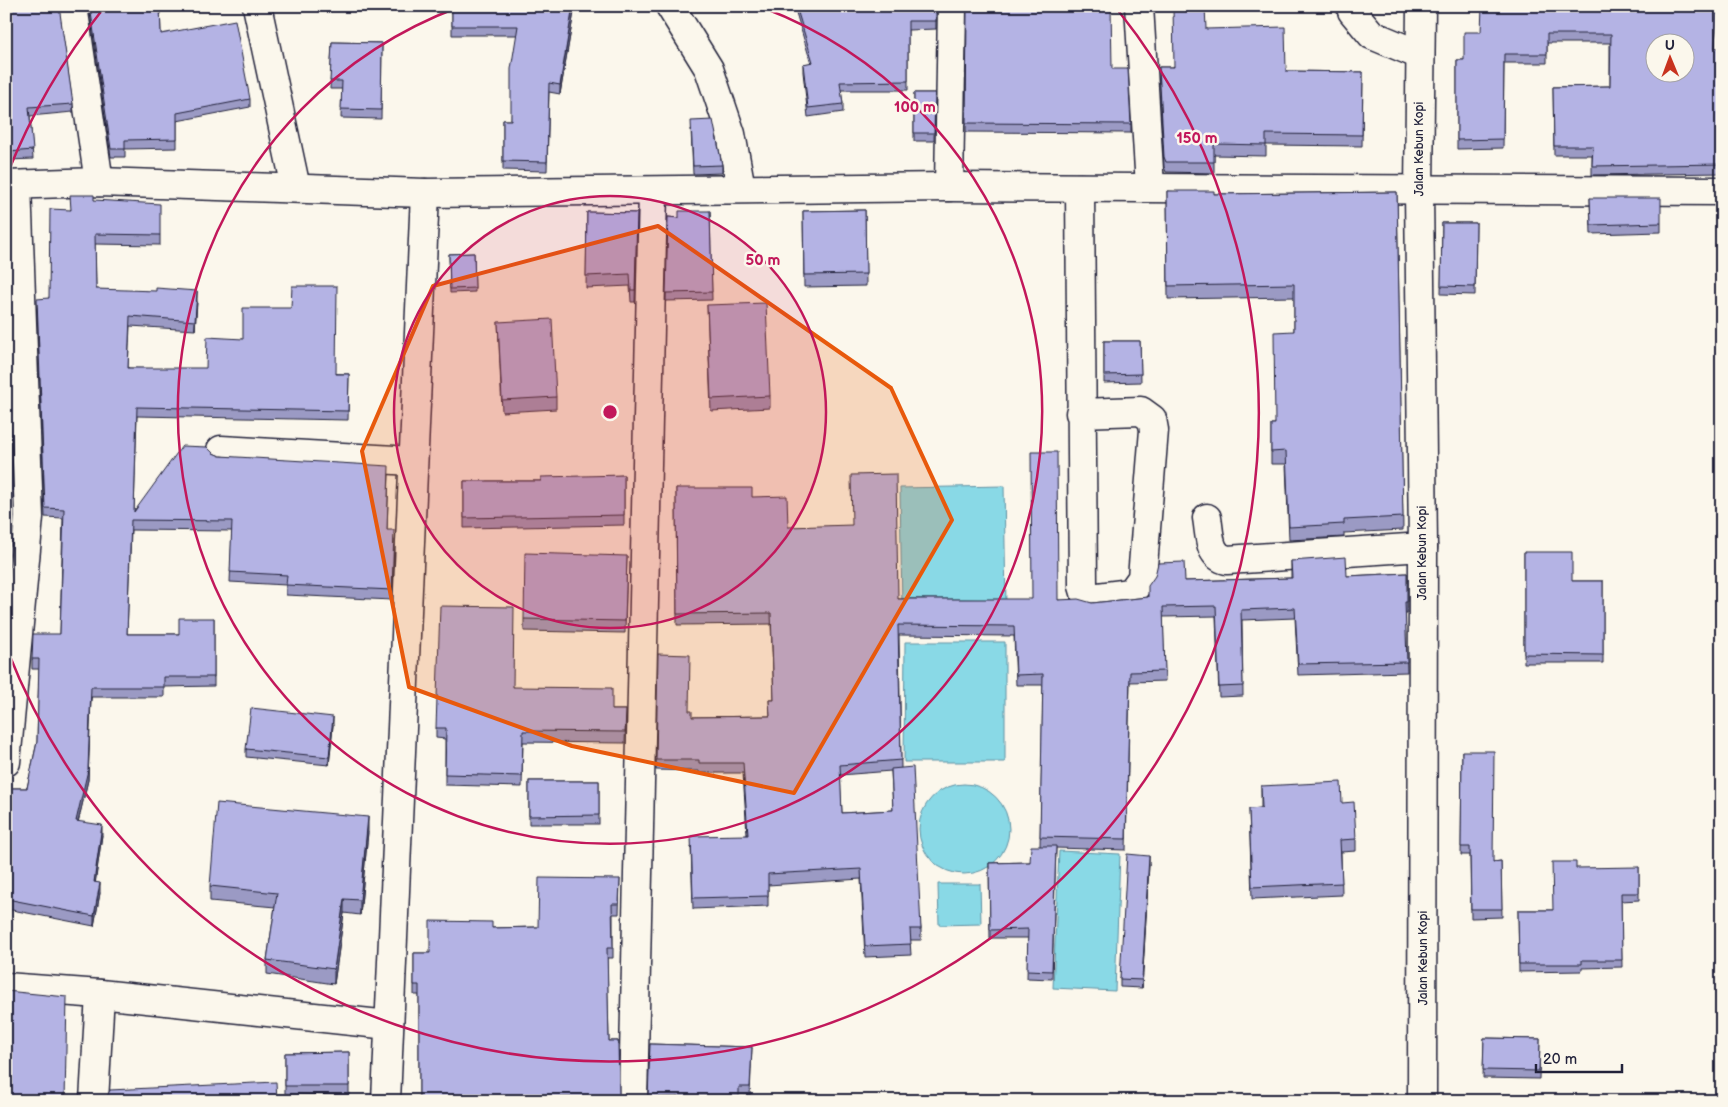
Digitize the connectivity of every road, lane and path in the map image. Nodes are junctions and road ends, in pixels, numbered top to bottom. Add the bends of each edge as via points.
1 (73, 6) edge
2 (258, 6) edge
3 (670, 6) edge
4 (952, 6) edge
5 (1139, 6) edge
6 (1351, 6) edge
7 (1421, 6) edge
8 (1420, 55) junction
9 (99, 182) junction
10 (12, 185) edge
11 (949, 187) junction
12 (1150, 187) junction
13 (296, 188) junction
14 (741, 188) junction
15 (1080, 188) junction
16 (653, 191) junction
17 (1419, 191) junction
18 (1722, 191) edge
19 (425, 193) junction
20 (1080, 413) junction
21 (222, 450) dead end
22 (412, 461) junction
23 (1207, 518) dead end
24 (1423, 547) junction
25 (6, 762) edge
26 (6, 987) edge
27 (100, 994) junction
28 (389, 1025) junction
29 (94, 1101) edge
30 (386, 1101) edge
31 (632, 1101) edge
32 (1422, 1101) edge

1 - 9 street
2 - 13 street
3 - 14 street via 709,69 731,134
4 - 11 street
5 - 12 street
6 - 8 street via 1372,35
7 - 8 street, Jalan Kebun Kopi
8 - 17 street, Jalan Kebun Kopi
9 - 10 street
9 - 13 street
10 - 25 street via 29,517
11 - 14 street
11 - 15 street
12 - 15 street
12 - 17 street
13 - 19 street
14 - 16 street
15 - 20 street
16 - 19 street
16 - 31 street
17 - 18 street
17 - 24 street, Jalan Kebun Kopi
19 - 22 street
20 - 20 street via 1084,592 1090,598 1131,593 1142,578 1154,430 1152,419 1141,411
21 - 22 street
22 - 28 street
23 - 24 street via 1213,551 1227,560
24 - 32 street, Jalan Kebun Kopi
26 - 27 street
27 - 28 street
27 - 29 street
28 - 30 street

